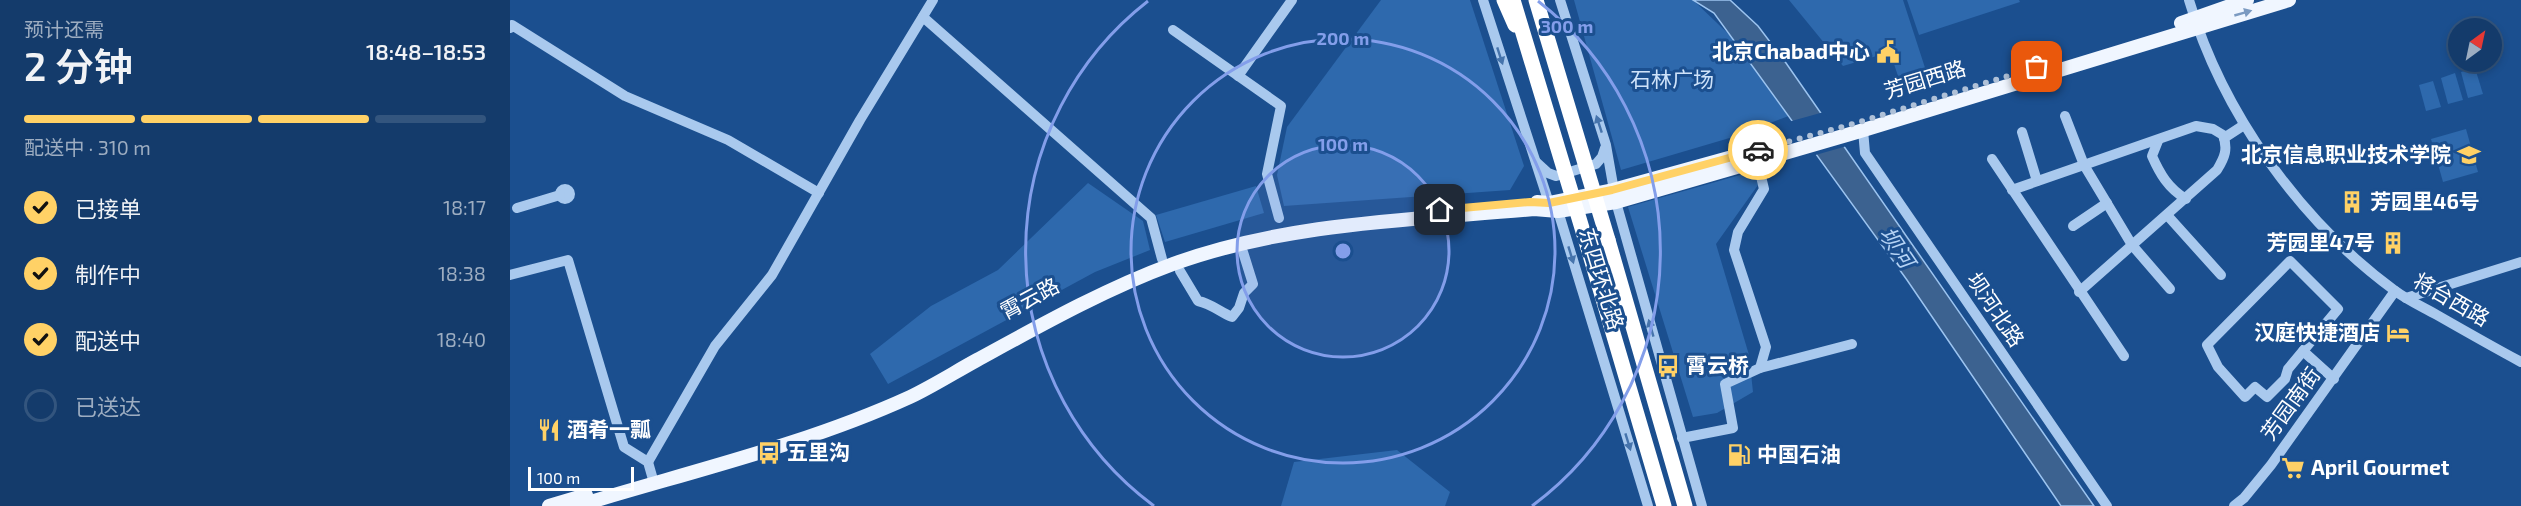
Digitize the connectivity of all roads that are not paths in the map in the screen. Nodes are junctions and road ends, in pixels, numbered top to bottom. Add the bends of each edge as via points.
1 (933, 0) edge
2 (1292, 0) edge
3 (1483, 0) edge
4 (1504, 0) edge
5 (1513, 0) edge
6 (1536, 0) edge
7 (1543, 0) edge
8 (1560, 0) edge
9 (2188, 0) edge
10 (2247, 0) edge
11 (2289, 0) edge
12 (923, 17) junction
13 (2196, 23) junction
14 (510, 28) edge
15 (1173, 30) dead end
16 (1547, 38) junction
17 (1535, 70) junction
18 (1238, 76) junction
19 (2065, 116) dead end
20 (2244, 125) junction
21 (1858, 129) junction
22 (2022, 132) dead end
23 (2224, 138) junction
24 (2158, 141) junction
25 (1794, 144) junction
26 (1606, 145) junction
27 (1534, 159) junction
28 (1992, 159) dead end
29 (1757, 160) junction
30 (2084, 165) junction
31 (2037, 181) junction
32 (2012, 190) junction
33 (819, 194) junction
34 (560, 195) dead end
35 (1614, 196) junction
36 (2186, 199) junction
37 (2106, 203) junction
38 (1553, 207) junction
39 (517, 208) dead end
40 (2167, 215) junction
41 (1279, 218) dead end
42 (2073, 226) dead end
43 (2132, 245) junction
44 (1243, 252) dead end
45 (1162, 259) junction
46 (2521, 262) edge
47 (1180, 271) dead end
48 (510, 275) edge
49 (2221, 275) dead end
50 (2170, 289) dead end
51 (2079, 291) junction
52 (2396, 291) junction
53 (2406, 298) junction
54 (1852, 344) dead end
55 (2303, 351) junction
56 (2124, 356) dead end
57 (2521, 362) edge
58 (1760, 368) junction
59 (2334, 378) junction
60 (1682, 438) junction
61 (651, 474) junction
62 (549, 506) edge
63 (577, 506) edge
64 (1648, 506) edge
65 (1664, 506) edge
66 (1685, 506) edge
67 (1702, 506) edge
68 (2108, 506) edge
69 (2234, 506) edge

1 - 12 street
2 - 18 street
3 -> 27 street, 东四环北路
4 - 17 highway, bridge
5 - 17 highway, 东四环北路, bridge
6 - 16 highway, 东四环北路, bridge
7 - 16 highway, bridge
26 -> 8 street, 东四环北路
9 - 13 street, 将台西路
10 - 13 main road, 芳园西路 via 2208,12
13 -> 11 main road, 芳园西路
12 - 33 street
12 - 45 street via 1151,218
13 - 20 street, 将台西路
13 - 21 main road, 芳园西路
14 - 33 street via 512,25 626,96 728,140
15 - 18 street
16 - 66 highway, 东四环北路, bridge
17 - 65 highway, 东四环北路, bridge
18 - 41 street via 1281,106 1267,174
19 - 30 street
20 - 23 street
20 - 52 street, 将台西路 via 2271,165 2320,222
21 - 25 main road, 芳园西路
21 - 68 street, 坝河北路 via 1866,153
22 - 31 street
23 - 24 street via 2213,129 2196,126
23 - 36 street via 2227,147 2217,170
24 - 30 street
24 - 36 street via 2152,156 2162,178
25 - 29 main road, 芳园西路
25 - 35 main road, 芳园西路
26 - 27 street via 1596,164 1556,176
26 - 35 street, 东四环北路
27 - 38 street, 东四环北路
28 - 32 street
29 - 35 main road, 芳园西路
29 - 58 street via 1764,189 1738,232 1734,250 1766,347
30 - 31 street
30 - 37 street
31 - 32 street
32 - 51 street
33 - 61 street via 772,275 715,346
34 - 39 street
35 - 38 main road
60 -> 35 street, 东四环北路
36 - 40 street
37 - 42 street
37 - 43 street
38 - 45 main road, 霄云路 via 1496,205 1313,222 1234,238
38 - 61 main road, 霄云路 via 1314,228 1222,249 1174,264 1096,297 909,398 861,418 818,434
38 -> 64 street, 东四环北路
40 - 43 street
40 - 49 street
43 - 50 street
43 - 51 street
44 - 47 street via 1253,284 1244,292 1232,317 1198,301
45 - 61 main road, 霄云路 via 1080,296 906,389 852,413
46 - 53 street
48 - 61 street via 567,260 624,447
51 - 56 street
52 - 53 street, 将台西路
52 - 59 street, 芳园南街
53 - 57 street, 将台西路
54 - 58 street
55 - 55 street via 2338,309 2290,261 2207,345 2218,367 2245,397 2255,387 2267,397 2285,379
55 - 59 street
58 - 60 street via 1725,384 1733,428
59 - 69 street, 芳园南街 via 2271,465
60 - 67 street, 东四环北路
61 - 62 main road, 霄云路
61 - 63 main road, 霄云路

